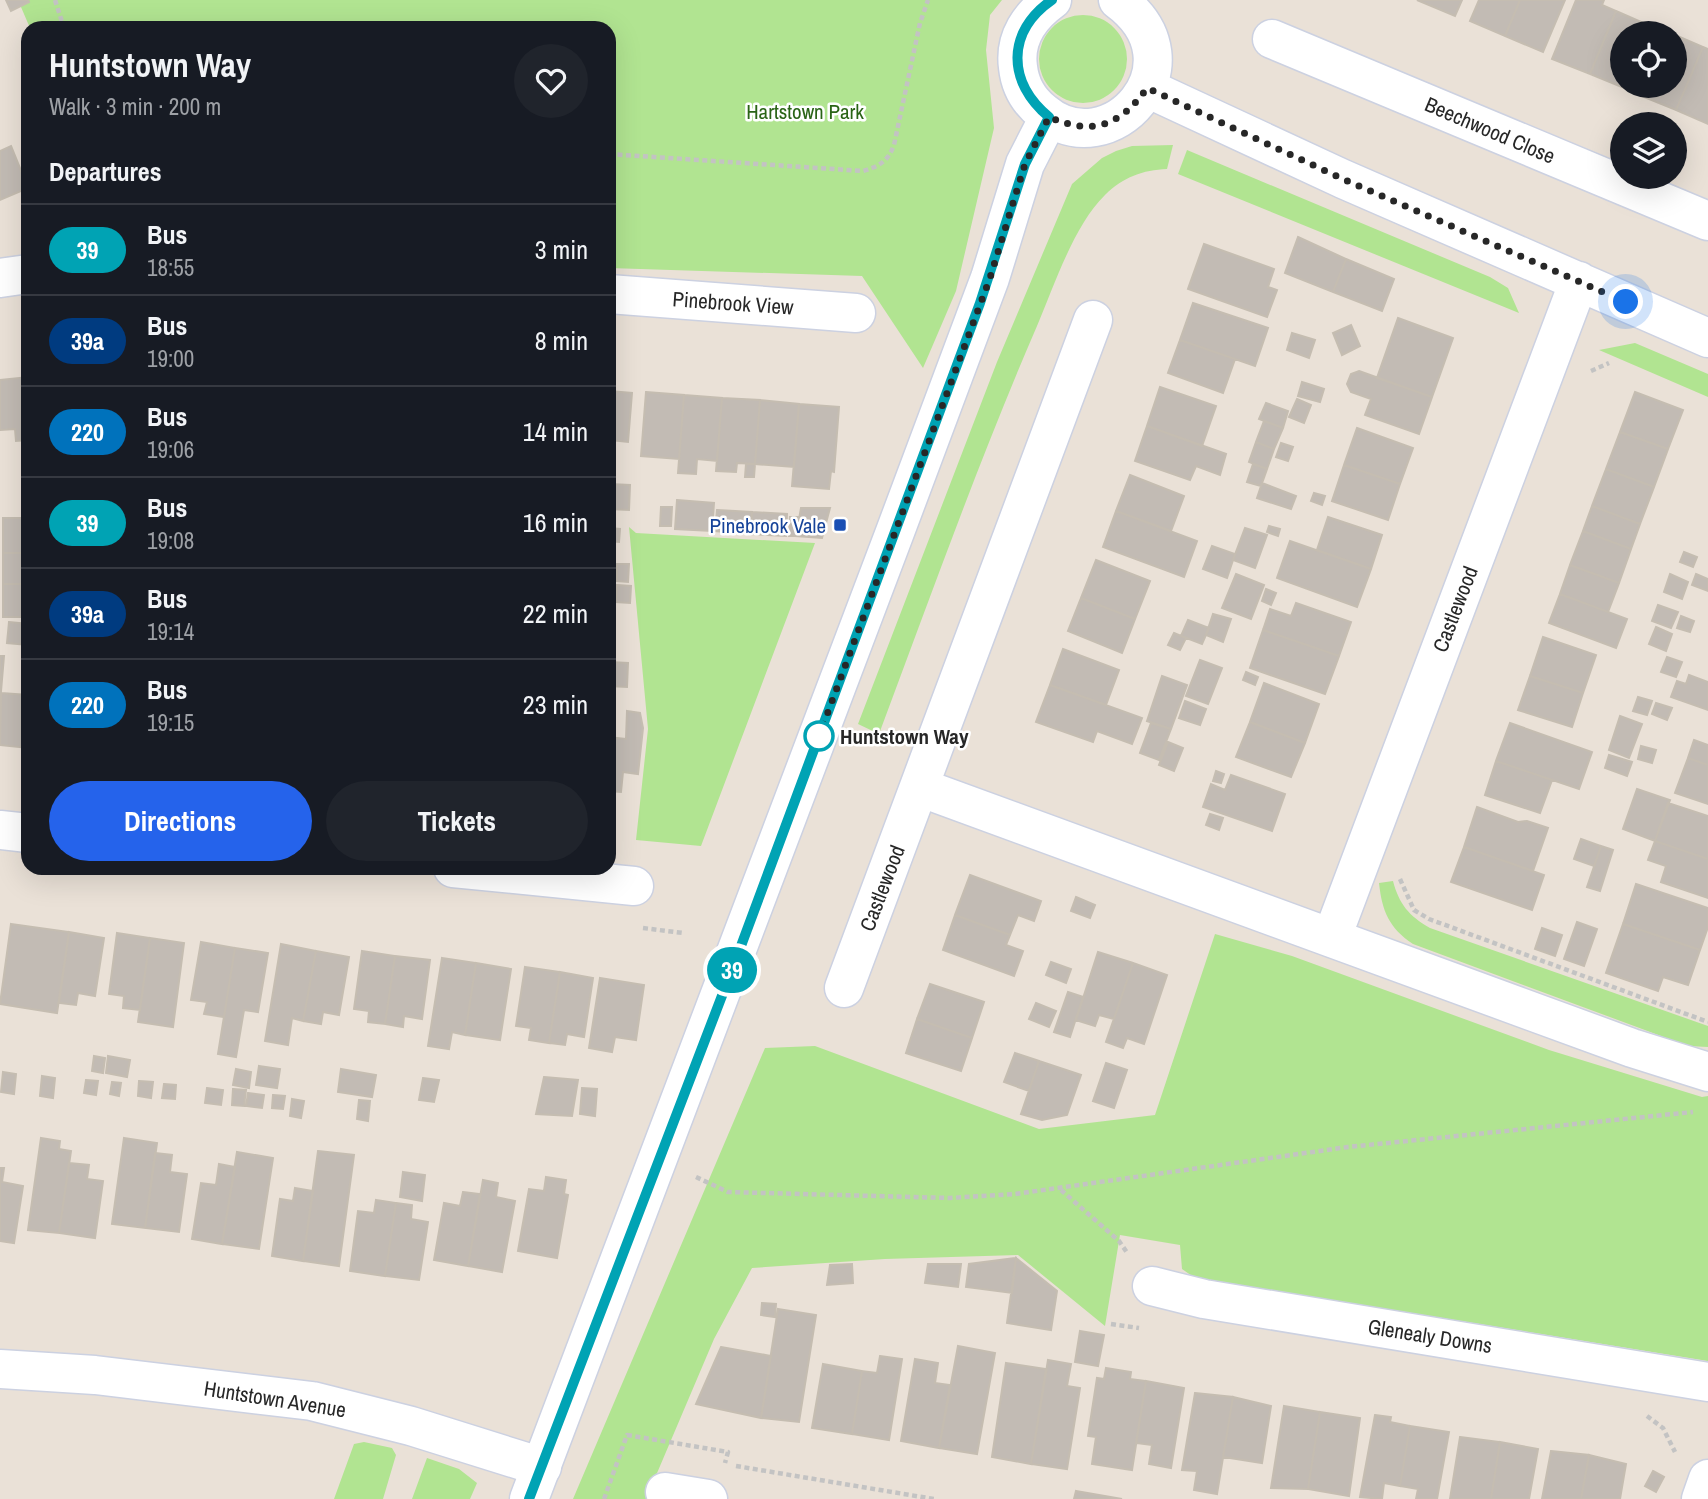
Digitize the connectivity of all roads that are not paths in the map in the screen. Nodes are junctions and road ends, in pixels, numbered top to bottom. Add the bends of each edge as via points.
1 (1052, 0) edge
2 (1118, 0) edge
3 (1272, 39) dead end
4 (1147, 88) junction
5 (1049, 117) junction
6 (1708, 221) edge
7 (21, 275) edge
8 (0, 278) edge
9 (1579, 281) junction
10 (616, 295) edge
11 (856, 313) dead end
12 (1093, 320) dead end
13 (1708, 338) edge
14 (919, 787) junction
15 (0, 830) edge
16 (21, 832) edge
17 (523, 875) edge
18 (634, 886) dead end
19 (1332, 937) junction
20 (844, 988) dead end
21 (1708, 1072) edge
22 (1152, 1286) road end
23 (0, 1368) edge
24 (1708, 1382) edge
25 (1708, 1479) edge
26 (536, 1483) edge
27 (665, 1492) dead end
28 (708, 1499) edge
29 (1701, 1499) edge

1 - 5 street via 1026,26 1017,66 1033,104
2 - 4 street via 1146,27 1153,47
3 - 6 street, Beechwood Close
4 - 5 street via 1134,107 1115,121 1093,127 1070,126
4 - 9 street
5 - 26 street via 1025,164 980,303
7 - 8 street
9 - 13 street
9 - 19 street, Castlewood
10 - 11 street, Pinebrook View
12 - 14 street, Castlewood
14 - 19 street
14 - 20 street, Castlewood
15 - 16 street
17 - 18 street
19 - 21 street
22 - 24 street, Glenealy Downs via 1204,1299
23 - 26 street, Huntstown Avenue via 312,1401 411,1426
25 - 29 street
27 - 28 street

